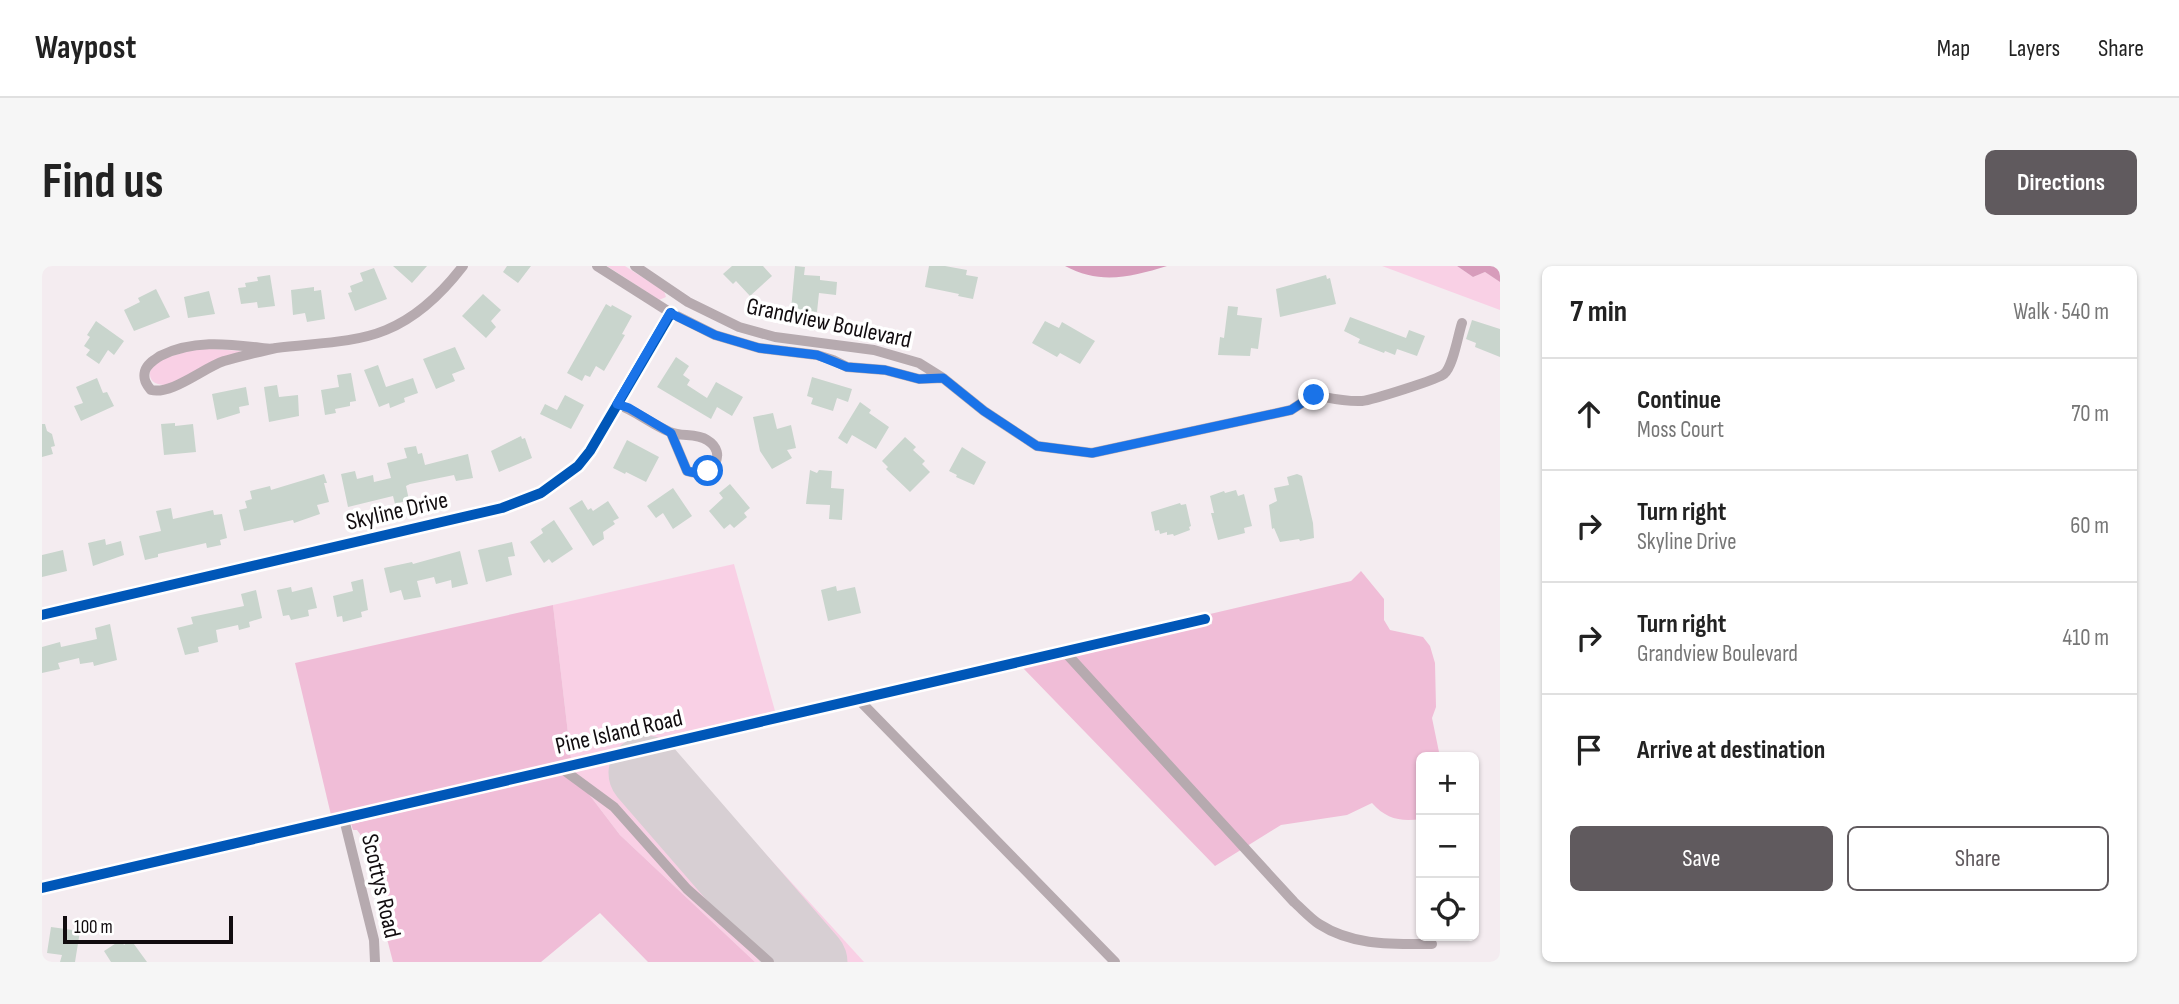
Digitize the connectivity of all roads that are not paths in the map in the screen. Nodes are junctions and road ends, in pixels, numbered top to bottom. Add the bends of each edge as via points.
1 (463, 266) edge
2 (597, 266) edge
3 (635, 266) edge
4 (670, 313) junction
5 (1462, 323) dead end
6 (272, 349) junction
7 (943, 378) junction
8 (617, 404) junction
9 (671, 433) junction
10 (42, 615) edge
11 (1205, 619) dead end
12 (1065, 652) junction
13 (858, 699) junction
14 (561, 768) junction
15 (344, 819) junction
16 (42, 888) edge
17 (1432, 944) dead end
18 (375, 962) edge
19 (769, 962) edge
20 (1115, 962) edge

1 - 6 street via 447,288 386,330
2 - 4 street, Grandview Boulevard
3 - 7 street, Grandview Boulevard via 688,302 739,327 775,337 874,349 919,363
4 - 7 street, Grandview Boulevard via 715,335 759,348 817,355 847,367 919,379
4 - 8 street, Skyline Drive
5 - 7 street, Grandview Boulevard via 1443,376 1362,401 1314,395 1291,410 1092,453 1037,446
6 - 6 street via 191,345 157,358 147,366 145,381 151,390 163,391 222,362
8 - 9 street
8 - 10 street, Skyline Drive via 578,466 541,493 512,505
9 - 9 street via 687,471 700,474 715,464 716,450 707,440
11 - 12 street, Pine Island Road
12 - 13 street, Pine Island Road
12 - 17 street via 1318,924 1355,940
13 - 14 street, Pine Island Road
13 - 20 street
14 - 15 street, Pine Island Road
14 - 19 street via 614,807 687,889
15 - 16 street, Pine Island Road
15 - 18 street, Scottys Road via 374,940

